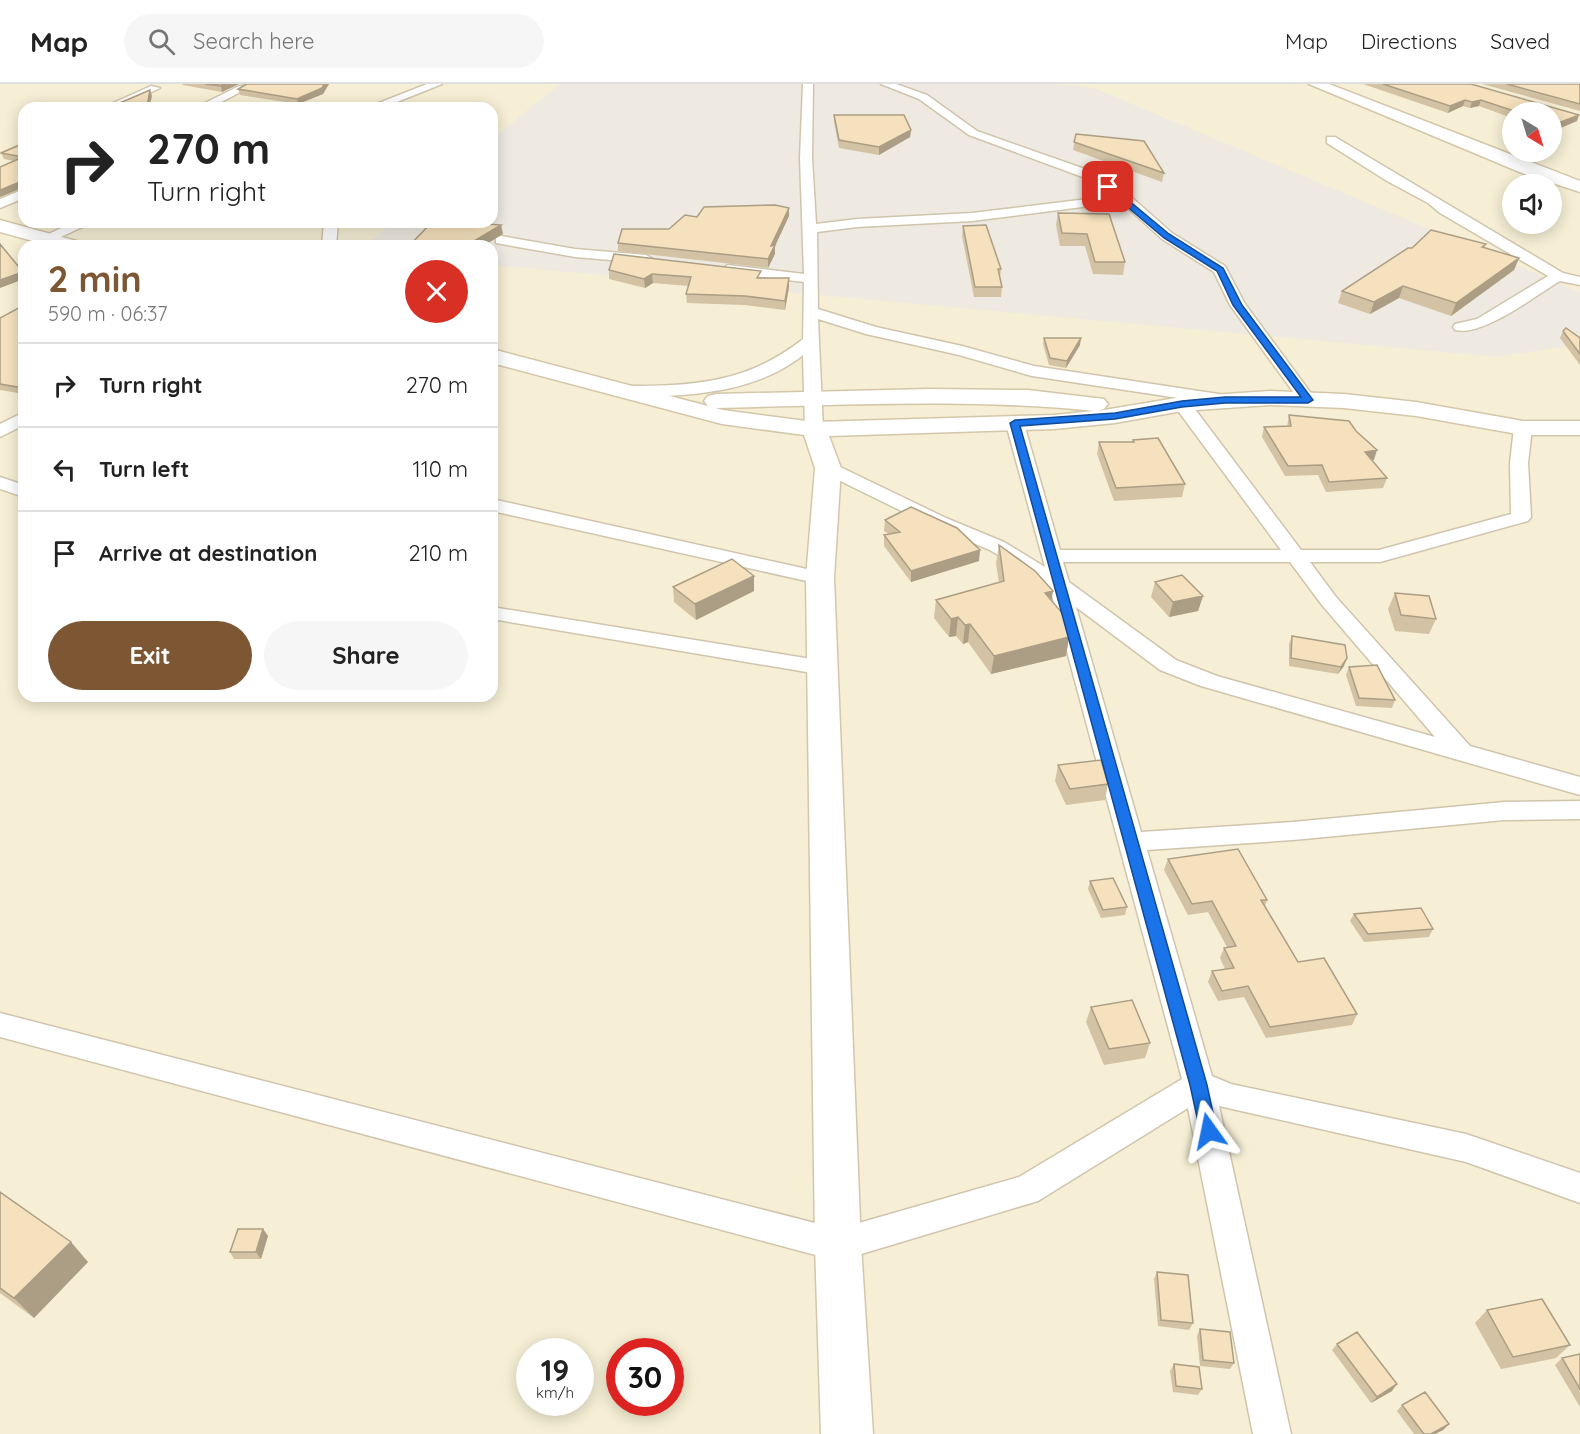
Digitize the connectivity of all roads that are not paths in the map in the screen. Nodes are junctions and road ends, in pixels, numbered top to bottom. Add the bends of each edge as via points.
1 (437, 84) edge
2 (808, 84) edge
3 (886, 84) edge
4 (1316, 84) edge
5 (155, 88) dead end
6 (243, 88) edge
7 (122, 102) edge
8 (214, 102) edge
9 (388, 102) edge
10 (1331, 140) dead end
11 (1580, 187) edge
12 (18, 196) edge
13 (1124, 198) junction
14 (0, 204) edge
15 (0, 226) edge
16 (72, 228) edge
17 (810, 229) junction
18 (45, 239) junction
19 (49, 240) edge
20 (501, 240) dead end
21 (665, 261) edge
22 (710, 267) edge
23 (1558, 276) junction
24 (812, 279) junction
25 (1580, 281) edge
26 (810, 311) junction
27 (1461, 327) dead end
28 (811, 340) junction
29 (498, 358) edge
30 (619, 392) junction
31 (1225, 400) junction
32 (1308, 400) junction
33 (1182, 404) junction
34 (1155, 409) junction
35 (814, 414) junction
36 (18, 421) edge
37 (1015, 423) junction
38 (1523, 428) junction
39 (1580, 428) edge
40 (0, 432) edge
41 (828, 468) junction
42 (0, 483) edge
43 (18, 489) edge
44 (498, 506) edge
45 (1053, 556) junction
46 (1295, 556) junction
47 (820, 578) junction
48 (1062, 586) junction
49 (498, 614) edge
50 (824, 668) junction
51 (1460, 750) junction
52 (1580, 786) edge
53 (1580, 810) edge
54 (1132, 842) junction
55 (0, 1024) edge
56 (1199, 1085) junction
57 (1580, 1188) edge
58 (838, 1245) junction
59 (847, 1434) edge
60 (1272, 1434) edge

1 - 9 street
2 - 17 street via 806,158
3 - 13 street via 923,97 973,134 1092,176
4 - 11 street via 1528,170
5 - 7 street
6 - 8 street
10 - 23 street
12 - 14 street
13 - 17 street via 972,217
13 - 32 street via 1167,236 1220,269 1238,305
15 - 18 street
16 - 18 street
17 - 24 street
18 - 19 street
20 - 21 street via 575,253
22 - 24 street
23 - 25 street
23 - 27 street via 1482,322
24 - 26 street
26 - 28 street
26 - 31 street via 872,331 1032,371
28 - 30 street via 794,356 766,372 735,382 695,391
28 - 35 street
29 - 30 street
30 - 35 street via 722,417
31 - 32 street
31 - 33 street
32 - 38 street via 1416,409
33 - 34 street
33 - 46 street
34 - 35 street via 1028,397 886,396
34 - 37 street
35 - 37 street
35 - 41 street
36 - 40 street
37 - 45 street
38 - 39 street
38 - 46 street via 1519,463 1521,517 1380,556
41 - 47 street
41 - 48 street via 997,546
42 - 43 street
44 - 47 street
45 - 46 street
45 - 48 street
46 - 51 street via 1329,601
47 - 50 street
48 - 51 street via 1168,665 1209,681
48 - 54 street
49 - 50 street
50 - 58 street
51 - 52 street
53 - 54 street via 1504,811
54 - 56 street
55 - 58 street
56 - 57 street via 1230,1097 1466,1148
56 - 58 street via 1027,1190
56 - 60 street
58 - 59 street

